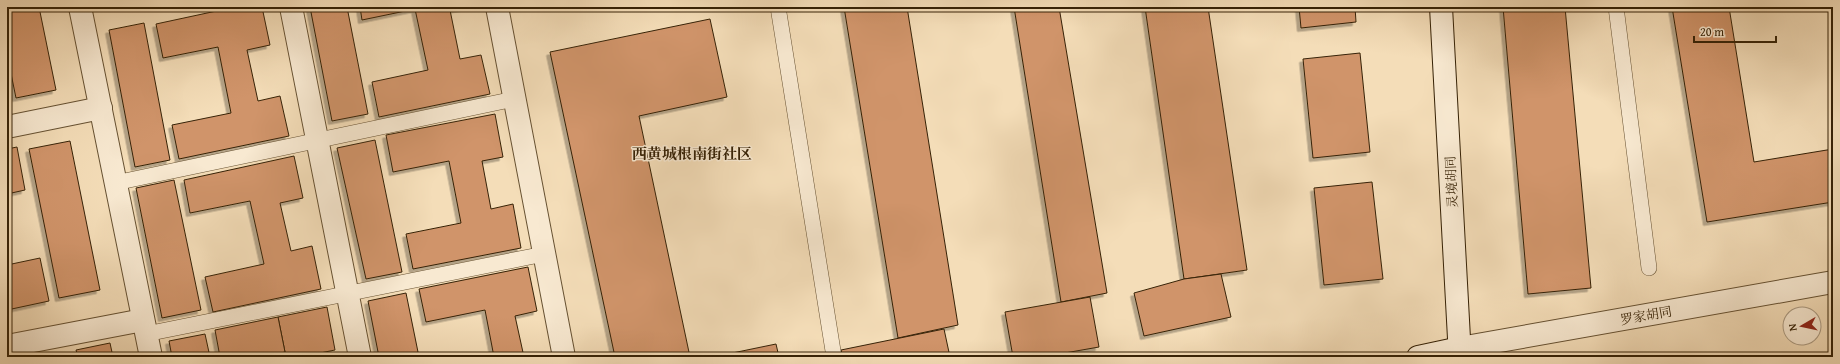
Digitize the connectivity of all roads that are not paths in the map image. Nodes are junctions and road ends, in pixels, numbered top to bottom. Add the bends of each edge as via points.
1 (80, 7) edge
2 (291, 7) edge
3 (497, 7) edge
4 (778, 7) edge
5 (1441, 7) edge
6 (1616, 7) edge
7 (514, 99) junction
8 (101, 108) junction
9 (7, 127) edge
10 (317, 140) junction
11 (115, 183) junction
12 (544, 254) junction
13 (1649, 268) dead end
14 (1833, 282) edge
15 (347, 293) junction
16 (144, 327) junction
17 (7, 346) edge
18 (1460, 353) edge
19 (150, 357) edge
20 (360, 357) edge
21 (564, 357) edge
22 (834, 357) edge
23 (1418, 357) edge

1 - 8 street
2 - 10 street
3 - 7 street
4 - 22 lane
5 - 18 street, 灵境胡同
6 - 13 lane
7 - 10 lane
7 - 12 street
8 - 9 street
8 - 11 street
10 - 11 lane
10 - 15 street
11 - 16 street
12 - 15 lane
12 - 21 street
14 - 18 street, 罗家胡同
15 - 16 lane
15 - 20 street
16 - 17 street
16 - 19 street
18 - 23 street, 罗家胡同

